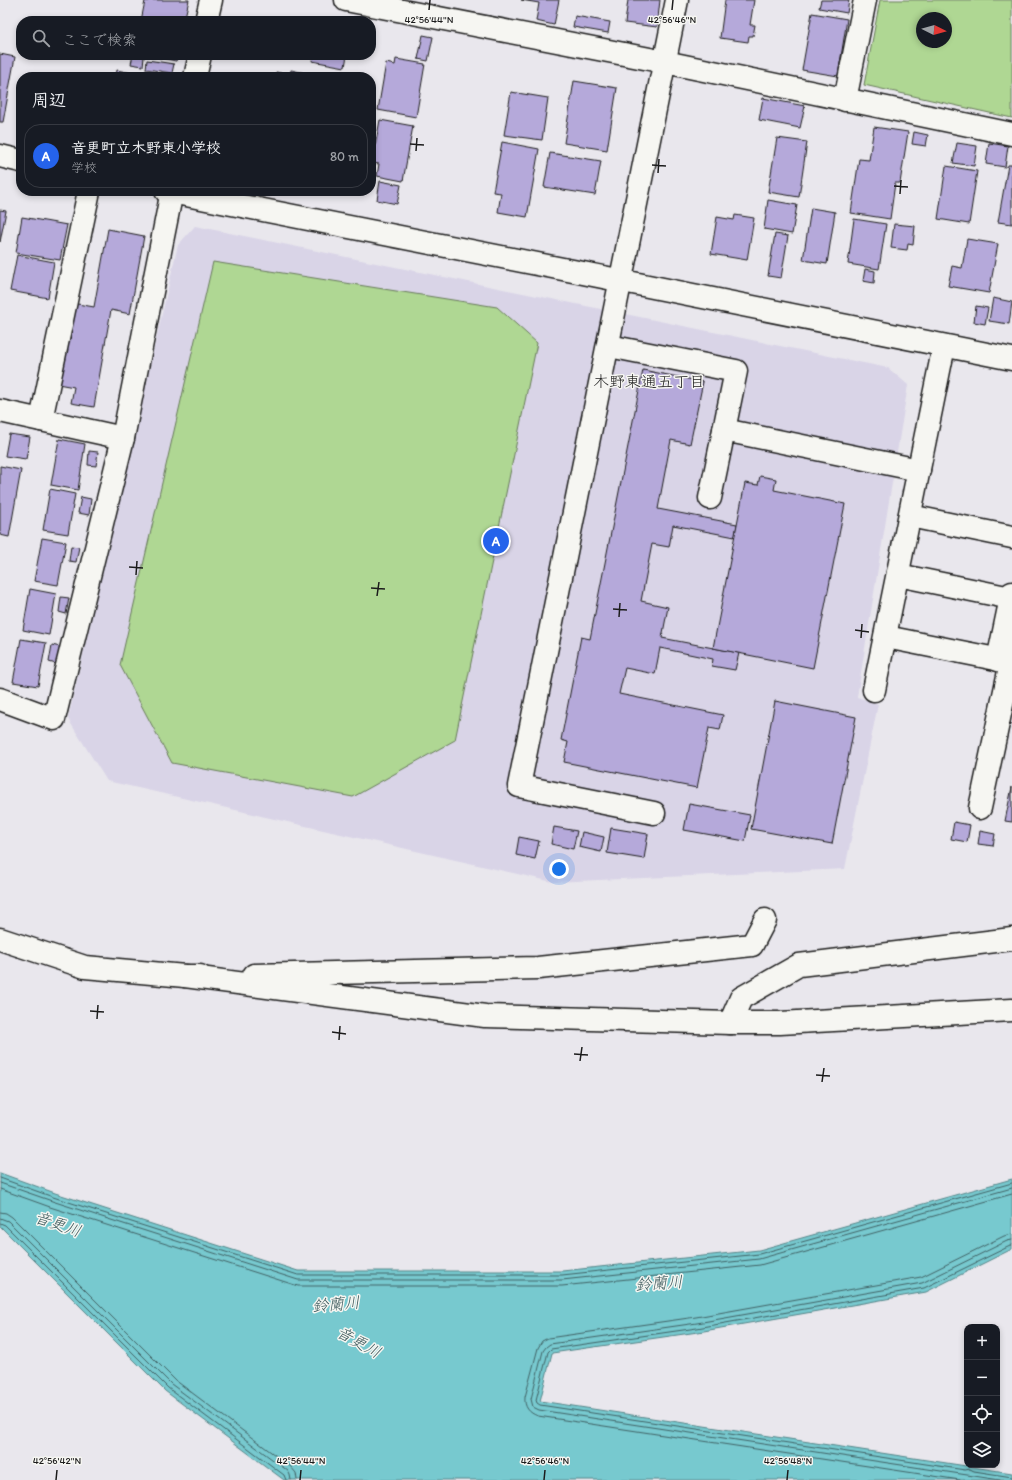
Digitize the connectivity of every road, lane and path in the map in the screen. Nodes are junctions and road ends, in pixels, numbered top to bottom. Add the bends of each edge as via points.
1 (210, 0) edge
2 (346, 0) edge
3 (677, 0) edge
4 (865, 0) edge
5 (207, 16) edge
6 (199, 60) edge
7 (665, 62) junction
8 (196, 72) edge
9 (845, 100) junction
10 (1012, 134) edge
11 (0, 156) edge
12 (16, 160) edge
13 (88, 196) edge
14 (169, 196) edge
15 (195, 196) edge
16 (622, 281) junction
17 (609, 346) junction
18 (944, 346) junction
19 (1012, 359) edge
20 (0, 411) edge
21 (41, 420) junction
22 (724, 430) junction
23 (123, 438) junction
24 (920, 470) junction
25 (710, 498) dead end
26 (910, 516) junction
27 (1012, 537) edge
28 (898, 575) junction
29 (1011, 595) edge
30 (886, 637) junction
31 (998, 660) junction
32 (874, 690) dead end
33 (0, 699) edge
34 (980, 808) dead end
35 (654, 813) dead end
36 (765, 920) dead end
37 (0, 939) edge
38 (1012, 939) edge
39 (186, 976) junction
40 (1012, 1010) edge
41 (730, 1023) junction

1 - 5 street
2 - 7 street
3 - 7 street
4 - 9 street
6 - 8 street
7 - 9 street
7 - 16 street
9 - 10 street
11 - 12 street
13 - 21 street
14 - 23 street
15 - 16 street
16 - 17 street
16 - 18 street
17 - 22 street via 736,371
17 - 35 street via 519,786
18 - 19 street
18 - 24 street
20 - 21 street
21 - 23 street
22 - 24 street
22 - 25 street
23 - 33 street via 54,719
24 - 26 street
26 - 27 street
26 - 28 street
28 - 29 street
28 - 30 street
29 - 31 street
30 - 31 street
30 - 32 street
31 - 34 street via 1011,662
36 - 39 street via 752,945 538,968
37 - 39 street via 85,967
38 - 41 street via 799,965 741,998
39 - 41 street via 485,1016
40 - 41 street

